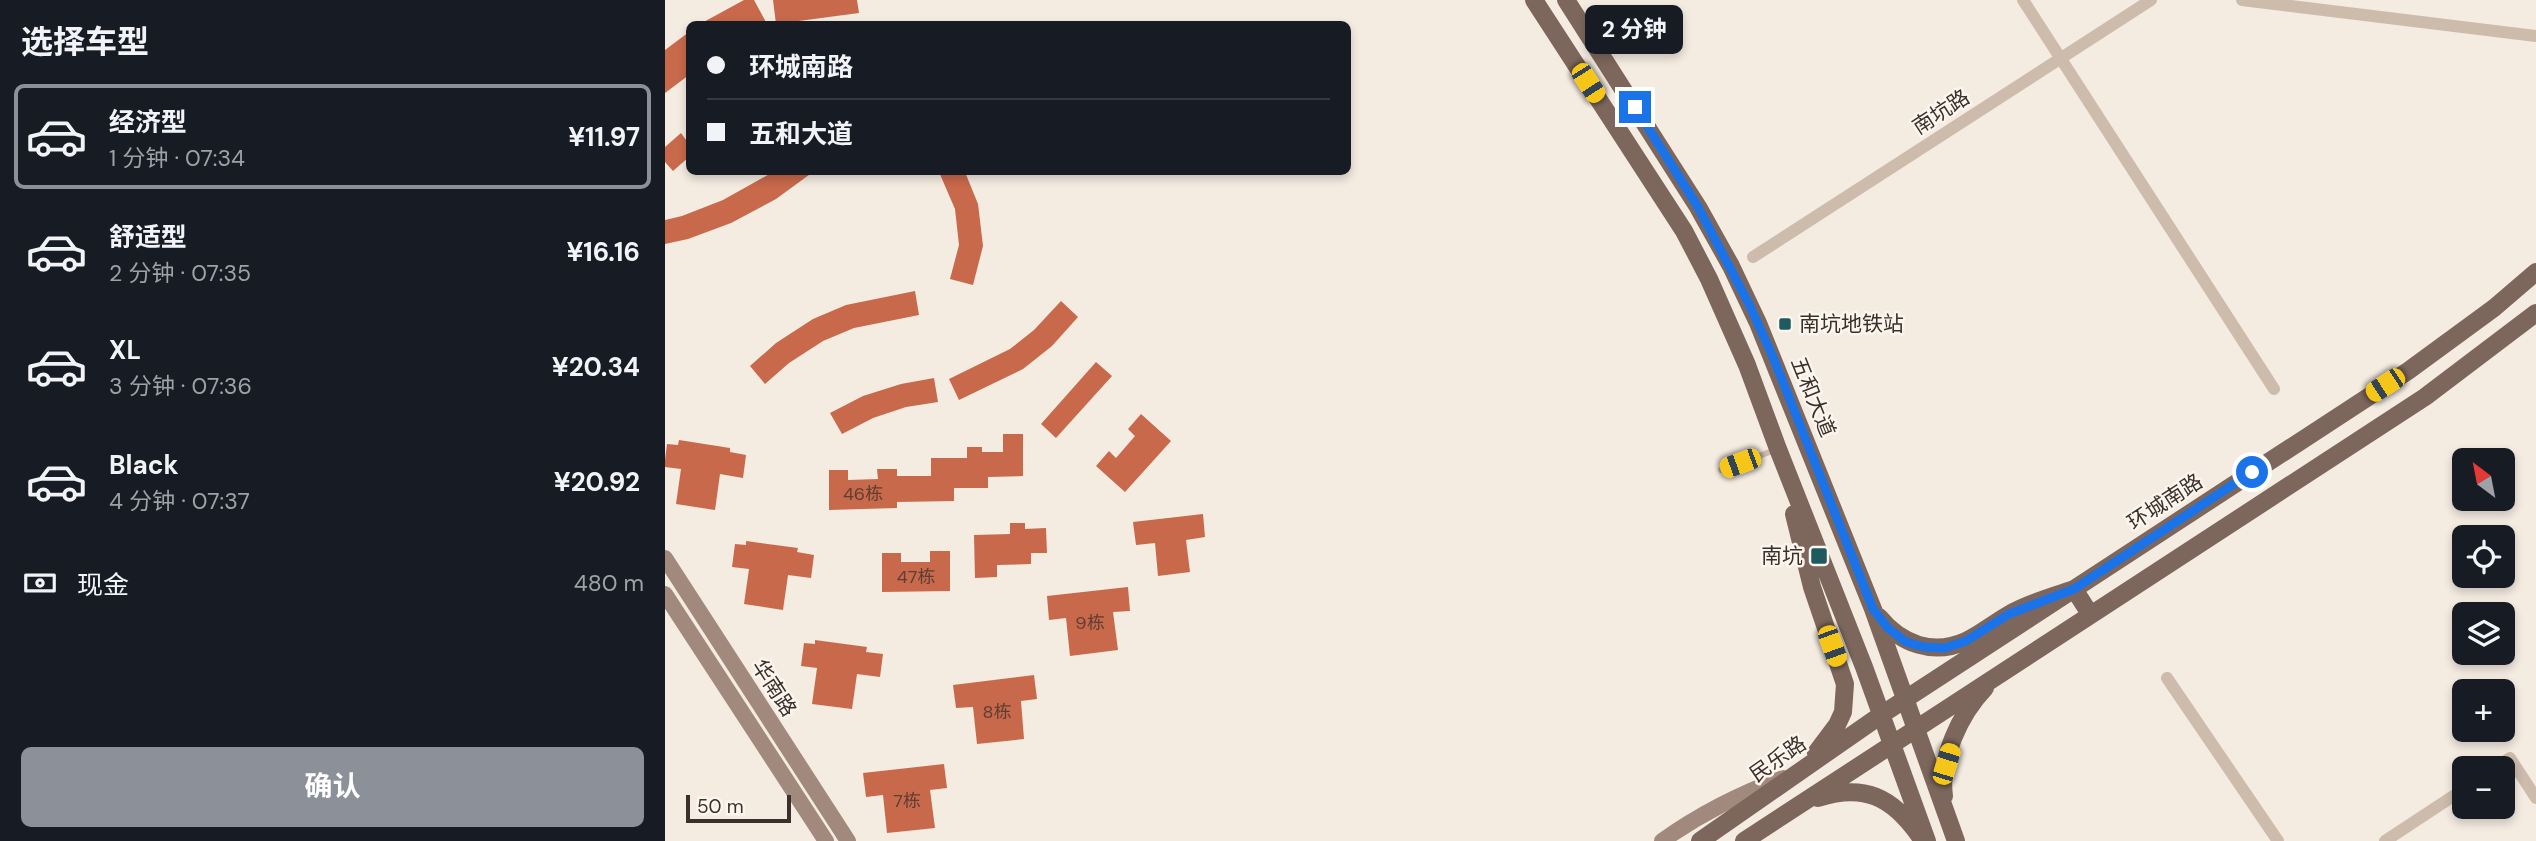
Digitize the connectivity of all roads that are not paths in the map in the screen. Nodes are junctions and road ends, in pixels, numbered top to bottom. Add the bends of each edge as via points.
1 (1534, 0) edge
2 (1566, 0) edge
3 (2023, 0) edge
4 (2151, 0) edge
5 (2242, 0) edge
6 (2536, 36) edge
7 (2061, 58) junction
8 (1753, 257) dead end
9 (2536, 272) edge
10 (2536, 313) edge
11 (2274, 389) dead end
12 (1778, 449) junction
13 (1721, 470) dead end
14 (665, 558) edge
15 (2074, 589) junction
16 (665, 594) edge
17 (1873, 609) junction
18 (2090, 614) junction
19 (2001, 672) junction
20 (2167, 678) dead end
21 (1905, 699) junction
22 (1881, 715) junction
23 (1915, 727) junction
24 (1891, 743) junction
25 (2515, 766) edge
26 (1798, 773) junction
27 (2452, 797) edge
28 (2536, 798) edge
29 (1801, 803) junction
30 (1946, 813) junction
31 (825, 841) edge
32 (848, 841) edge
33 (1662, 841) edge
34 (1700, 841) edge
35 (1744, 841) edge
36 (1925, 841) edge
37 (1956, 841) edge
38 (2278, 841) edge
39 (2385, 841) edge

1 - 12 main road via 1684,231 1747,365
2 - 17 main road, 五和大道 via 1731,266 1773,357
3 - 7 street
4 - 7 street, 南坑路
5 - 6 street
7 - 8 street, 南坑路
7 - 11 street
9 - 15 main road, 环城南路 via 2407,371
10 - 18 main road via 2425,397
12 - 13 lane
12 - 22 main road
12 - 26 main road via 1812,587 1845,684 1837,725
14 - 32 main road, 华南路
15 - 17 main road via 2009,614 1966,641 1945,648 1906,642
15 - 18 main road
15 - 21 main road, 环城南路
16 - 31 main road, 华南路
17 - 21 main road, 五和大道
18 - 19 main road
19 - 23 main road
19 - 30 main road via 1979,694 1952,743 1943,786
20 - 38 street
21 - 22 main road, 环城南路
21 - 23 main road, 五和大道
22 - 24 main road
22 - 26 main road, 民乐路
23 - 24 main road
23 - 30 main road, 五和大道
24 - 29 main road
24 - 36 main road
25 - 28 street
26 - 33 main road via 1719,805
26 - 34 main road, 民乐路
27 - 39 street
29 - 35 main road
29 - 36 main road via 1843,792 1872,794 1898,810
30 - 37 main road, 五和大道

